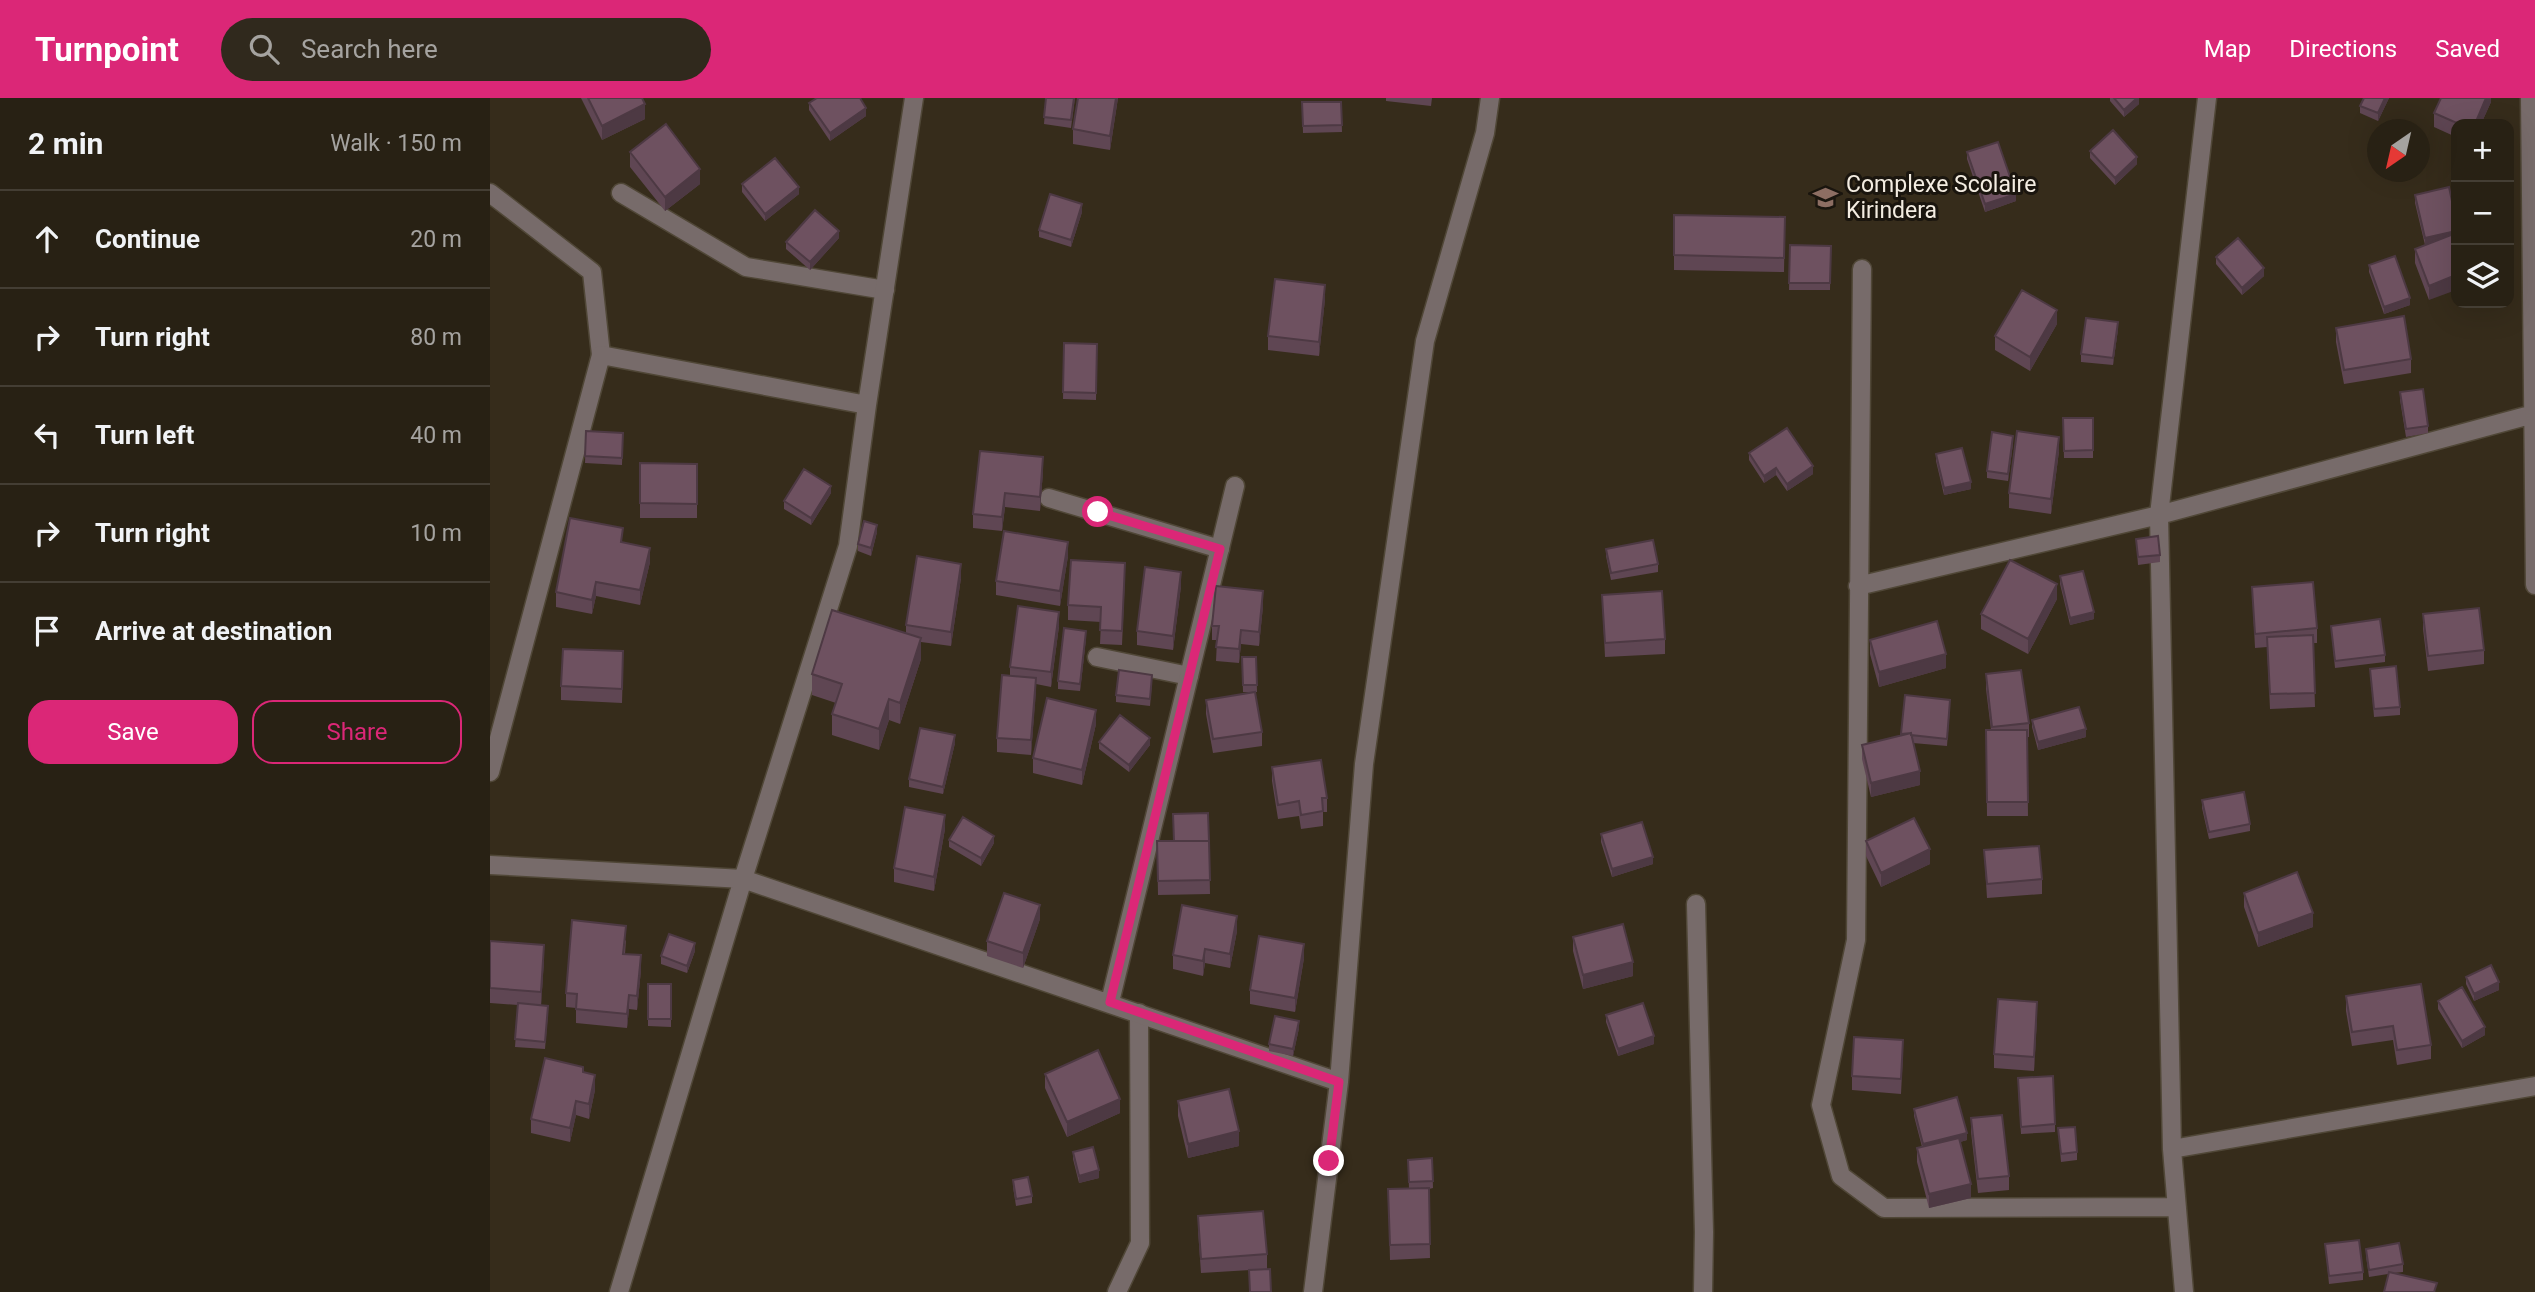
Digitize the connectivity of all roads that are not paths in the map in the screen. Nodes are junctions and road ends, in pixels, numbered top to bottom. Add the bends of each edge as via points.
1 (914, 98) edge
2 (1490, 98) edge
3 (2207, 98) edge
4 (2530, 98) edge
5 (490, 193) edge
6 (621, 193) dead end
7 (1862, 269) dead end
8 (885, 290) junction
9 (601, 355) junction
10 (867, 405) junction
11 (2533, 414) edge
12 (1235, 486) dead end
13 (1049, 498) dead end
14 (2159, 515) junction
15 (1220, 549) junction
16 (2535, 585) edge
17 (1858, 586) junction
18 (1097, 657) dead end
19 (1189, 676) junction
20 (490, 772) edge
21 (490, 865) edge
22 (743, 879) junction
23 (1696, 904) dead end
24 (1110, 1002) junction
25 (1139, 1013) junction
26 (1339, 1082) junction
27 (2535, 1086) edge
28 (2172, 1149) junction
29 (2177, 1207) junction
30 (619, 1292) edge
31 (1117, 1292) edge
32 (1313, 1292) edge
33 (1703, 1292) edge
34 (2184, 1292) edge

1 - 8 street
2 - 26 street via 1485,133 1425,341 1364,764
3 - 14 street
4 - 11 street
5 - 9 street via 592,272
6 - 8 street via 746,267
7 - 17 street
8 - 10 street
9 - 10 street
9 - 20 street
10 - 22 street via 848,547
11 - 14 street
11 - 16 street
12 - 15 street
13 - 15 street
14 - 17 street
14 - 28 street
15 - 19 street
17 - 29 street via 1856,940 1821,1105 1841,1176 1884,1208
18 - 19 street
19 - 24 street
21 - 22 street
22 - 24 street
22 - 30 street
23 - 33 street
24 - 25 street
25 - 26 street
25 - 31 street via 1140,1243
26 - 32 street
27 - 28 street
28 - 29 street
29 - 34 street

